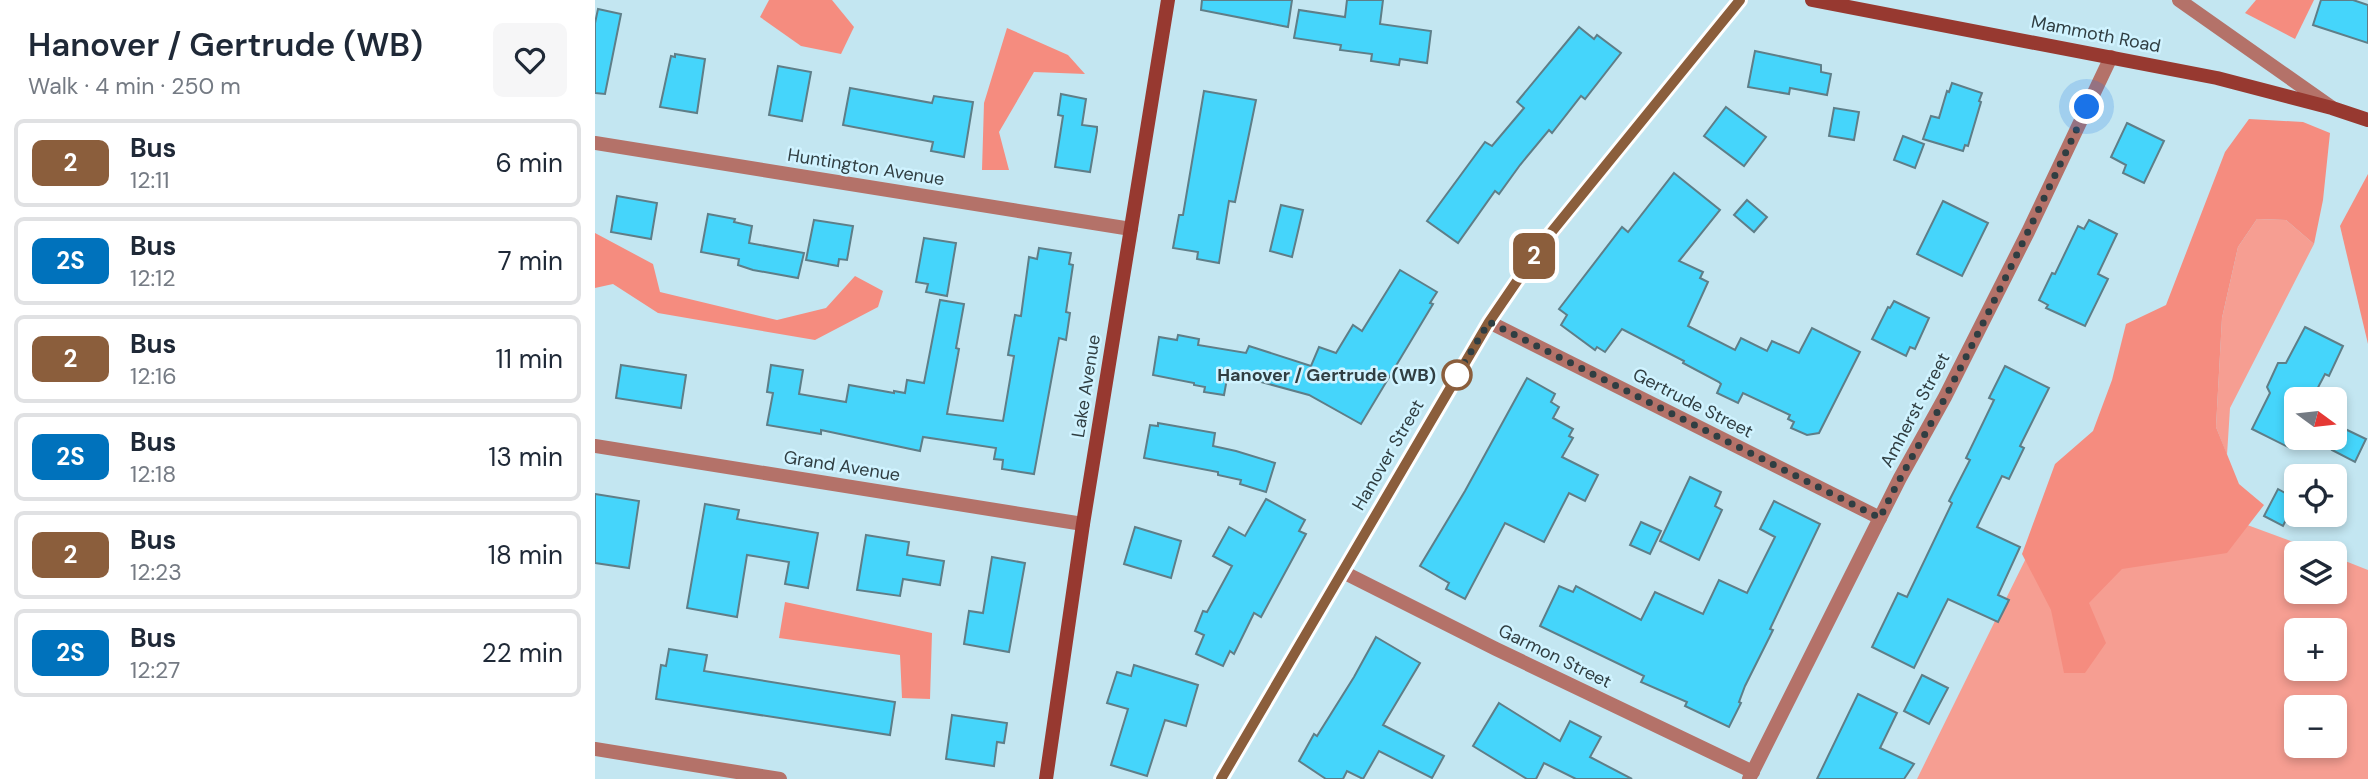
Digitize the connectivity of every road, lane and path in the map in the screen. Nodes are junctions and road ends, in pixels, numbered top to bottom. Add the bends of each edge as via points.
1 (1168, 0) edge
2 (1740, 0) edge
3 (1812, 0) edge
4 (2179, 0) edge
5 (2111, 57) junction
6 (2332, 108) junction
7 (2368, 120) edge
8 (595, 143) edge
9 (1131, 229) junction
10 (1489, 322) junction
11 (595, 446) edge
12 (1880, 518) junction
13 (1083, 524) junction
14 (1343, 572) junction
15 (595, 749) edge
16 (1751, 776) edge
17 (780, 779) edge
18 (1046, 779) edge
19 (1221, 779) edge

1 - 9 main road, Lake Avenue
2 - 10 main road, Hanover Street via 1545,240
3 - 5 main road, Mammoth Road
4 - 6 street
5 - 6 main road, Mammoth Road
5 - 12 street, Amherst Street via 2028,232
6 - 7 main road, Mammoth Road
8 - 9 street, Huntington Avenue
9 - 13 main road, Lake Avenue
10 - 12 street, Gertrude Street
10 - 14 main road, Hanover Street
11 - 13 street, Grand Avenue
12 - 16 street, Amherst Street
13 - 18 main road, Lake Avenue
14 - 16 street, Garmon Street
14 - 19 main road, Hanover Street
15 - 17 street

